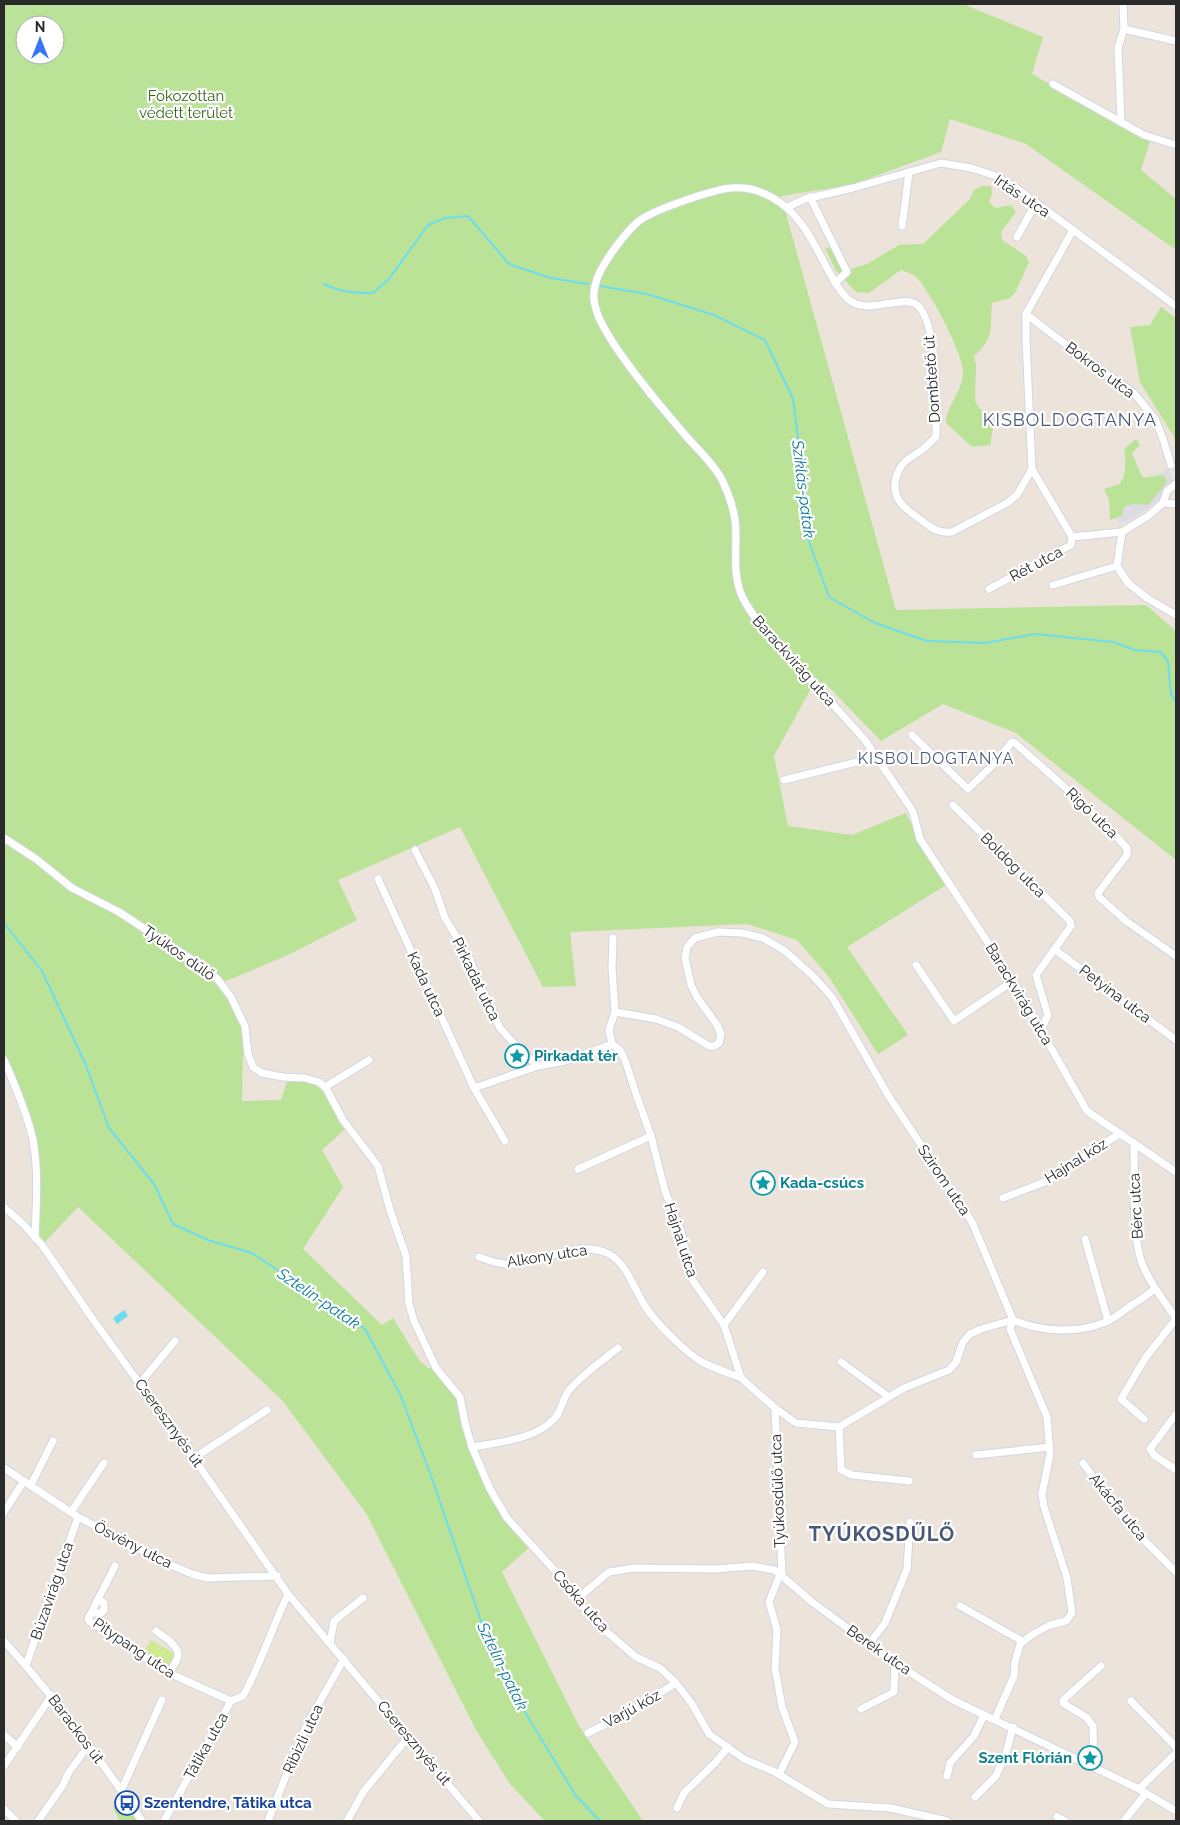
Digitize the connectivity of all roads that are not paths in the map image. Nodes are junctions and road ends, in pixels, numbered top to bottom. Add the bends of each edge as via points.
1 (1123, 4) edge
2 (1124, 29) junction
3 (1176, 41) edge
4 (1053, 84) dead end
5 (1121, 121) junction
6 (1176, 145) edge
7 (909, 172) junction
8 (810, 197) junction
9 (1036, 203) junction
10 (788, 207) junction
11 (902, 226) dead end
12 (1072, 230) junction
13 (1017, 237) dead end
14 (835, 283) junction
15 (1176, 306) edge
16 (1026, 314) junction
17 (1171, 465) dead end
18 (1032, 470) junction
19 (1176, 484) edge
20 (1163, 503) junction
21 (1176, 504) edge
22 (1122, 532) junction
23 (1072, 537) junction
24 (1117, 566) junction
25 (1053, 585) dead end
26 (989, 589) dead end
27 (1176, 615) edge
28 (912, 735) dead end
29 (877, 757) junction
30 (784, 780) dead end
31 (953, 805) dead end
32 (4, 838) edge
33 (415, 850) dead end
34 (378, 879) dead end
35 (613, 938) dead end
36 (1054, 948) junction
37 (1176, 956) edge
38 (916, 966) dead end
39 (1013, 981) junction
40 (615, 1012) junction
41 (1041, 1030) junction
42 (1176, 1040) edge
43 (612, 1044) junction
44 (4, 1060) edge
45 (369, 1060) dead end
46 (538, 1066) junction
47 (325, 1087) junction
48 (474, 1088) junction
49 (1119, 1134) junction
50 (651, 1136) junction
51 (505, 1141) dead end
52 (1134, 1144) junction
53 (578, 1169) dead end
54 (1176, 1172) edge
55 (1003, 1198) dead end
56 (4, 1207) edge
57 (35, 1238) junction
58 (1085, 1239) dead end
59 (480, 1257) dead end
60 (763, 1272) dead end
61 (1154, 1289) junction
62 (1176, 1319) edge
63 (1014, 1320) junction
64 (1108, 1322) junction
65 (724, 1325) junction
66 (175, 1341) dead end
67 (618, 1348) dead end
68 (841, 1362) dead end
69 (741, 1378) junction
70 (140, 1383) junction
71 (890, 1397) junction
72 (775, 1408) junction
73 (267, 1410) dead end
74 (1176, 1414) edge
75 (1144, 1419) dead end
76 (839, 1427) junction
77 (53, 1441) dead end
78 (472, 1447) junction
79 (1049, 1447) junction
80 (976, 1455) dead end
81 (194, 1458) junction
82 (1083, 1463) dead end
83 (104, 1464) dead end
84 (4, 1468) edge
85 (1176, 1470) edge
86 (24, 1481) junction
87 (909, 1481) dead end
88 (31, 1485) junction
89 (4, 1512) edge
90 (75, 1514) junction
91 (910, 1522) dead end
92 (115, 1566) dead end
93 (1176, 1572) edge
94 (781, 1575) junction
95 (277, 1576) junction
96 (288, 1594) junction
97 (363, 1598) dead end
98 (578, 1598) junction
99 (960, 1606) dead end
100 (156, 1631) dead end
101 (4, 1641) edge
102 (1022, 1641) junction
103 (330, 1643) junction
104 (869, 1644) junction
105 (344, 1659) junction
106 (895, 1663) junction
107 (26, 1665) junction
108 (1101, 1666) dead end
109 (168, 1673) junction
110 (676, 1683) junction
111 (52, 1695) junction
112 (162, 1700) dead end
113 (1131, 1700) dead end
114 (231, 1701) junction
115 (861, 1709) dead end
116 (984, 1715) junction
117 (995, 1719) junction
118 (1013, 1727) junction
119 (588, 1733) dead end
120 (4, 1735) edge
121 (409, 1736) junction
122 (89, 1745) junction
123 (18, 1747) junction
124 (728, 1747) junction
125 (1176, 1747) edge
126 (1176, 1753) edge
127 (4, 1766) edge
128 (1094, 1767) junction
129 (779, 1774) junction
130 (947, 1776) dead end
131 (121, 1791) junction
132 (1142, 1791) junction
133 (975, 1797) dead end
134 (678, 1808) dead end
135 (4, 1809) edge
136 (1176, 1812) edge
137 (1057, 1817) dead end
138 (16, 1821) edge
139 (38, 1821) edge
140 (142, 1821) edge
141 (164, 1821) edge
142 (268, 1821) edge
143 (347, 1821) edge
144 (479, 1821) edge
145 (947, 1821) edge
146 (1065, 1821) edge
147 (1124, 1821) edge

1 - 2 street
2 - 3 street
2 - 5 street via 1118,48
4 - 5 street
5 - 6 street via 1144,135
7 - 8 street, Irtás utca
7 - 9 street, Irtás utca via 941,163 971,168 1008,183
7 - 11 street
8 - 10 street, Irtás utca
8 - 14 street via 847,272
9 - 12 street, Irtás utca
9 - 13 street
10 - 14 street, Dombtető út via 805,229
10 - 29 street, Barackvirág utca via 760,192 732,188 648,215 631,228 606,263 596,280 594,302 603,326 627,364 722,480 735,521 736,572 745,604
12 - 15 street, Irtás utca
12 - 16 street
14 - 18 street, Dombtető út via 854,304 866,307 909,301 924,313 934,365 936,437 899,469 895,492 903,507 937,531 952,532 1008,503 1017,495
16 - 17 street, Bokros utca via 1134,393 1155,419
16 - 18 street
18 - 23 street
19 - 20 street, Rét utca via 1167,491
20 - 21 street
20 - 22 street, Rét utca
22 - 23 street, Rét utca
22 - 24 street
23 - 26 street, Rét utca via 1071,545
24 - 25 street
24 - 27 street via 1128,583
28 - 37 street, Rigó utca via 968,789 1012,742 1015,743 1095,814 1127,848 1127,855 1098,893 1099,897 1126,921
29 - 30 street
29 - 39 street, Barackvirág utca via 908,804 920,839
31 - 36 street, Boldog utca via 1070,922 1071,926
32 - 47 street, Tyúkos dűlő via 72,888 119,912 219,980 245,1026 253,1067 262,1073 305,1078
33 - 46 street, Pirkadat utca via 500,1028
34 - 48 street, Kada utca
35 - 40 street
36 - 41 street via 1036,975 1048,1014
36 - 42 street, Petyina utca
38 - 39 street via 954,1021
39 - 41 street, Barackvirág utca
40 - 43 street via 609,1030
40 - 63 street, Szirom utca via 656,1019 714,1046 719,1043 721,1034 691,985 685,958 687,947 695,938 718,932 763,938 785,951 832,997 888,1095 963,1207
41 - 49 street, Barackvirág utca via 1087,1111
43 - 46 street
43 - 50 street, Hajnal utca via 625,1060
44 - 57 street via 32,1139 36,1170
45 - 47 street
46 - 48 street
47 - 78 street, Csóka utca via 343,1120 378,1166 406,1256 409,1304 414,1321 436,1368 460,1397
48 - 51 street, Kada utca
49 - 52 street, Barackvirág utca
49 - 55 street, Hajnal köz via 1045,1182
50 - 53 street
50 - 65 street, Hajnal utca via 665,1191 681,1231 691,1278
52 - 54 street, Barackvirág utca
52 - 61 street, Bérc utca via 1136,1238 1142,1264
56 - 57 street, Cseresznyés út
57 - 70 street, Cseresznyés út
58 - 64 street
59 - 69 street, Alkony utca via 512,1264 582,1248 600,1250 620,1262 646,1307 671,1336 701,1361
60 - 65 street
61 - 62 street, Bérc utca
61 - 64 street
62 - 75 street via 1146,1357 1120,1399
63 - 64 street via 1046,1330 1069,1330
63 - 71 street via 970,1334 963,1342 956,1362 948,1370
63 - 79 street, Szirom utca via 1010,1329 1047,1417
65 - 69 street, Hajnal utca
66 - 70 street
67 - 78 street via 570,1388 562,1408 547,1425 507,1441
68 - 71 street
69 - 72 street
70 - 81 street, Cseresznyés út
71 - 76 street
72 - 76 street via 796,1423
72 - 94 street, Tyúkosdűlő utca
73 - 81 street
74 - 85 street via 1150,1449 1154,1456
76 - 87 street via 841,1470 852,1475
77 - 88 street
78 - 98 street, Csóka utca via 507,1518
79 - 80 street
79 - 102 street, Szirom utca via 1042,1494 1067,1578 1072,1613 1066,1621 1050,1625
81 - 95 street, Cseresznyés út
82 - 93 street, Akácfa utca via 1126,1522
83 - 90 street, Búzavirág utca
84 - 86 street, Ösvény utca
86 - 88 street, Ösvény utca
86 - 89 street
88 - 90 street, Ösvény utca
90 - 95 street, Ösvény utca via 166,1563 207,1578
90 - 107 street, Búzavirág utca
91 - 104 street via 908,1569 886,1623
92 - 109 street, Pitypang utca via 88,1619
94 - 98 street, Berek utca via 775,1570 752,1566 634,1568 609,1572
94 - 104 street, Berek utca
94 - 129 street, Tyúkosdűlő utca via 769,1602 776,1630 775,1668 780,1698 795,1742
95 - 96 street, Cseresznyés út
96 - 103 street, Cseresznyés út
96 - 114 street, Tátika utca via 247,1690 243,1696
97 - 103 street via 334,1620
98 - 110 street, Csóka utca via 594,1621 610,1635 636,1657 660,1668
99 - 102 street
100 - 109 street via 178,1651
101 - 107 street, Barackos út
102 - 117 street via 1014,1676
103 - 105 street, Cseresznyés út
104 - 106 street, Berek utca
105 - 121 street, Cseresznyés út
105 - 142 street, Ribizli utca via 305,1728
106 - 115 street via 894,1692
106 - 116 street, Berek utca via 953,1700
107 - 111 street, Barackos út
108 - 128 street via 1063,1700 1093,1726
109 - 114 street, Pitypang utca
110 - 119 street, Varjú köz
110 - 124 street, Csóka utca via 709,1734
111 - 122 street, Barackos út
111 - 123 street
112 - 131 street
113 - 125 street
114 - 141 street, Tátika utca
116 - 117 street, Berek utca
116 - 130 street via 974,1736 950,1763
117 - 118 street, Berek utca
118 - 128 street, Berek utca
118 - 133 street via 996,1776
120 - 123 street
121 - 143 street via 364,1791
121 - 144 street, Cseresznyés út
122 - 131 street, Barackos út
122 - 139 street
123 - 127 street
124 - 129 street, Csóka utca via 744,1759
124 - 134 street via 684,1793
126 - 132 street
128 - 132 street, Berek utca
129 - 145 street, Csóka utca via 828,1804 891,1808
131 - 140 street, Barackos út
132 - 136 street, Berek utca
132 - 147 street
135 - 138 street
137 - 146 street

